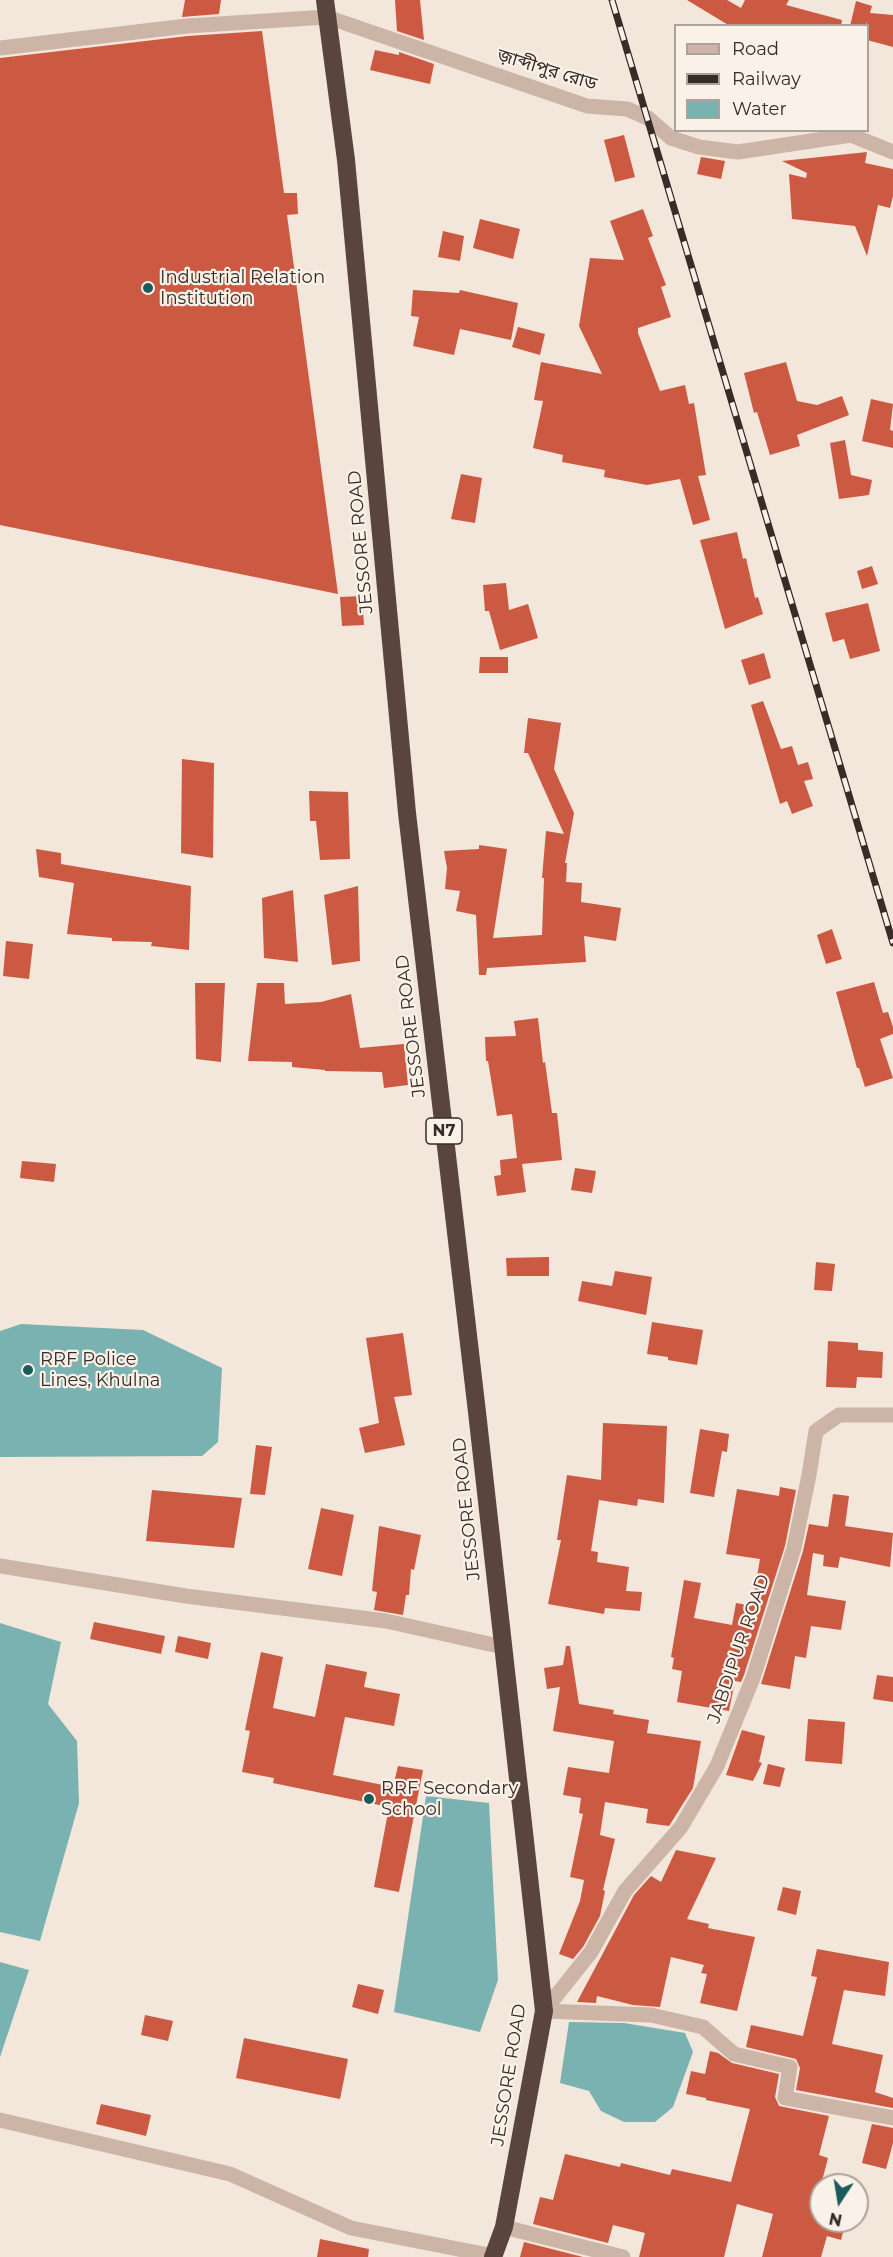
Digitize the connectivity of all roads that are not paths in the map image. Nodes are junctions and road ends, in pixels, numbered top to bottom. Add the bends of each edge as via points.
1 (326, 9) edge
2 (0, 48) edge
3 (893, 152) edge
4 (893, 1415) edge
5 (0, 1566) edge
6 (503, 1647) junction
7 (544, 2011) junction
8 (893, 2118) edge
9 (0, 2120) edge
10 (504, 2227) junction
11 (471, 2254) edge
12 (494, 2256) edge
13 (623, 2257) edge

1 - 2 street
1 - 3 street, জ়াব্দীপুর রোড via 587,106 627,109 648,118 671,138 699,147 738,152 851,135
1 - 6 highway, JESSORE ROAD / N7 via 346,160 407,813
4 - 7 street, JABDIPUR ROAD via 839,1415 816,1431 794,1548 753,1678 717,1766 681,1827 625,1891 591,1952
5 - 6 street via 186,1596 386,1621
6 - 7 highway, JESSORE ROAD / N7
7 - 8 street via 651,2015 703,2027 734,2054 790,2067 785,2098
7 - 10 highway, JESSORE ROAD / N7
9 - 11 street via 230,2174 351,2228
10 - 12 highway, JESSORE ROAD / N7
10 - 13 street
11 - 12 street

